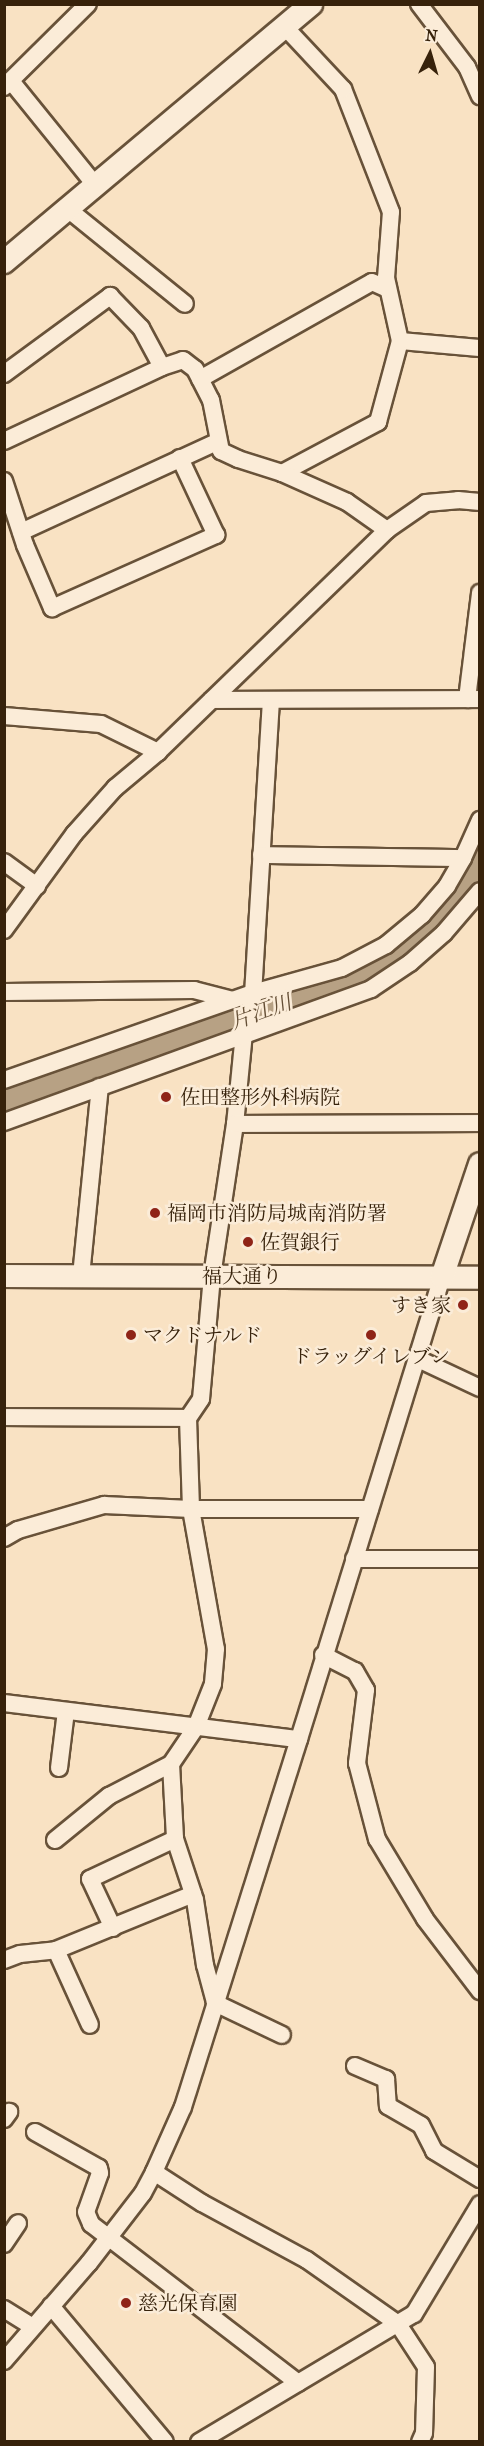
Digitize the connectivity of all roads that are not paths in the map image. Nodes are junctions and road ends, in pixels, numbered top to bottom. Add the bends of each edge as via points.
1 (88, 4) edge
2 (311, 4) edge
3 (419, 4) edge
4 (284, 26) junction
5 (8, 84) edge
6 (480, 96) edge
7 (96, 186) junction
8 (69, 210) junction
9 (4, 262) edge
10 (388, 289) junction
11 (185, 304) dead end
12 (400, 340) junction
13 (480, 348) edge
14 (162, 367) junction
15 (4, 374) edge
16 (200, 379) junction
17 (4, 441) edge
18 (217, 442) junction
19 (180, 459) junction
20 (282, 473) junction
21 (4, 481) edge
22 (480, 502) edge
23 (387, 530) junction
24 (21, 532) junction
25 (480, 592) edge
26 (473, 699) edge
27 (212, 700) junction
28 (271, 700) junction
29 (4, 716) edge
30 (158, 752) junction
31 (480, 820) edge
32 (261, 855) junction
33 (463, 858) junction
34 (4, 862) edge
35 (37, 886) junction
36 (480, 891) edge
37 (4, 930) edge
38 (4, 992) edge
39 (253, 995) junction
40 (233, 1000) junction
41 (246, 1029) junction
42 (4, 1080) edge
43 (100, 1087) junction
44 (4, 1122) edge
45 (480, 1123) edge
46 (234, 1124) junction
47 (480, 1164) edge
48 (4, 1276) edge
49 (81, 1276) junction
50 (212, 1276) junction
51 (442, 1276) junction
52 (480, 1278) edge
53 (418, 1359) junction
54 (480, 1388) edge
55 (4, 1418) edge
56 (189, 1418) junction
57 (191, 1509) junction
58 (370, 1509) junction
59 (4, 1538) edge
60 (354, 1559) junction
61 (480, 1559) edge
62 (323, 1655) junction
63 (4, 1703) edge
64 (66, 1711) junction
65 (196, 1727) junction
66 (299, 1739) junction
67 (171, 1764) junction
68 (59, 1768) dead end
69 (175, 1839) junction
70 (55, 1840) dead end
71 (193, 1894) junction
72 (113, 1928) junction
73 (56, 1950) junction
74 (4, 1960) edge
75 (480, 1991) edge
76 (215, 2003) junction
77 (90, 2025) dead end
78 (282, 2035) dead end
79 (355, 2066) dead end
80 (35, 2132) dead end
81 (154, 2172) junction
82 (480, 2179) edge
83 (480, 2204) edge
84 (18, 2223) dead end
85 (108, 2239) junction
86 (4, 2244) edge
87 (51, 2306) junction
88 (4, 2309) edge
89 (398, 2324) junction
90 (33, 2327) junction
91 (4, 2361) edge
92 (298, 2383) junction
93 (165, 2442) edge
94 (199, 2442) edge
95 (420, 2442) edge

1 - 5 street
2 - 4 street
3 - 6 street via 467,67
4 - 7 street
4 - 10 street via 343,89 392,212
5 - 7 street
7 - 8 street
8 - 9 street
8 - 11 street
10 - 12 street
10 - 16 street via 372,282
12 - 13 street
12 - 20 street via 378,422
14 - 15 street via 141,328 110,296
14 - 16 street via 183,360
14 - 17 street
16 - 18 street via 211,400
18 - 19 street
18 - 20 street via 221,451
19 - 24 street
19 - 24 street via 216,535 52,608
20 - 23 street via 347,502
21 - 24 street
22 - 23 street via 426,503
23 - 27 street
25 - 26 street
26 - 28 street
27 - 28 street
27 - 30 street
28 - 32 street
29 - 30 street via 101,724
30 - 35 street via 108,796 74,834
31 - 33 street
32 - 33 street
32 - 39 street
33 - 39 street via 447,886 422,915 386,945 342,968
34 - 35 street
35 - 37 street
36 - 41 street via 444,933 410,963 371,989
38 - 40 street via 194,990
39 - 40 street
39 - 41 street
40 - 42 street
41 - 43 street
41 - 46 street
43 - 44 street
43 - 49 street
45 - 46 street
46 - 50 street
47 - 51 street
48 - 49 street, 福大通り
49 - 50 street, 福大通り
50 - 51 street, 福大通り
50 - 56 street via 201,1399
51 - 52 street, 福大通り
51 - 53 street
53 - 54 street
53 - 58 street
55 - 56 street
56 - 57 street
57 - 58 street
57 - 59 street via 104,1505 18,1530
57 - 65 street via 216,1649 213,1684
58 - 60 street
60 - 61 street
60 - 62 street
62 - 66 street
62 - 75 street via 354,1671 366,1690 357,1763 377,1839 425,1919
63 - 64 street
64 - 65 street
64 - 68 street
65 - 66 street
65 - 67 street
66 - 76 street
67 - 69 street
67 - 70 street via 110,1796
69 - 71 street
69 - 72 street via 90,1879
71 - 72 street
71 - 76 street
72 - 73 street
73 - 74 street
73 - 77 street
76 - 78 street
76 - 81 street via 183,2107
79 - 82 street via 386,2079 388,2106 421,2125 434,2151
80 - 85 street via 99,2168 86,2212 91,2224
81 - 85 street
81 - 89 street via 307,2260
83 - 89 street via 414,2314
84 - 86 street
85 - 87 street
85 - 92 street
87 - 90 street
87 - 93 street
88 - 90 street
89 - 92 street
89 - 95 street via 426,2367 424,2433
90 - 91 street
92 - 94 street

